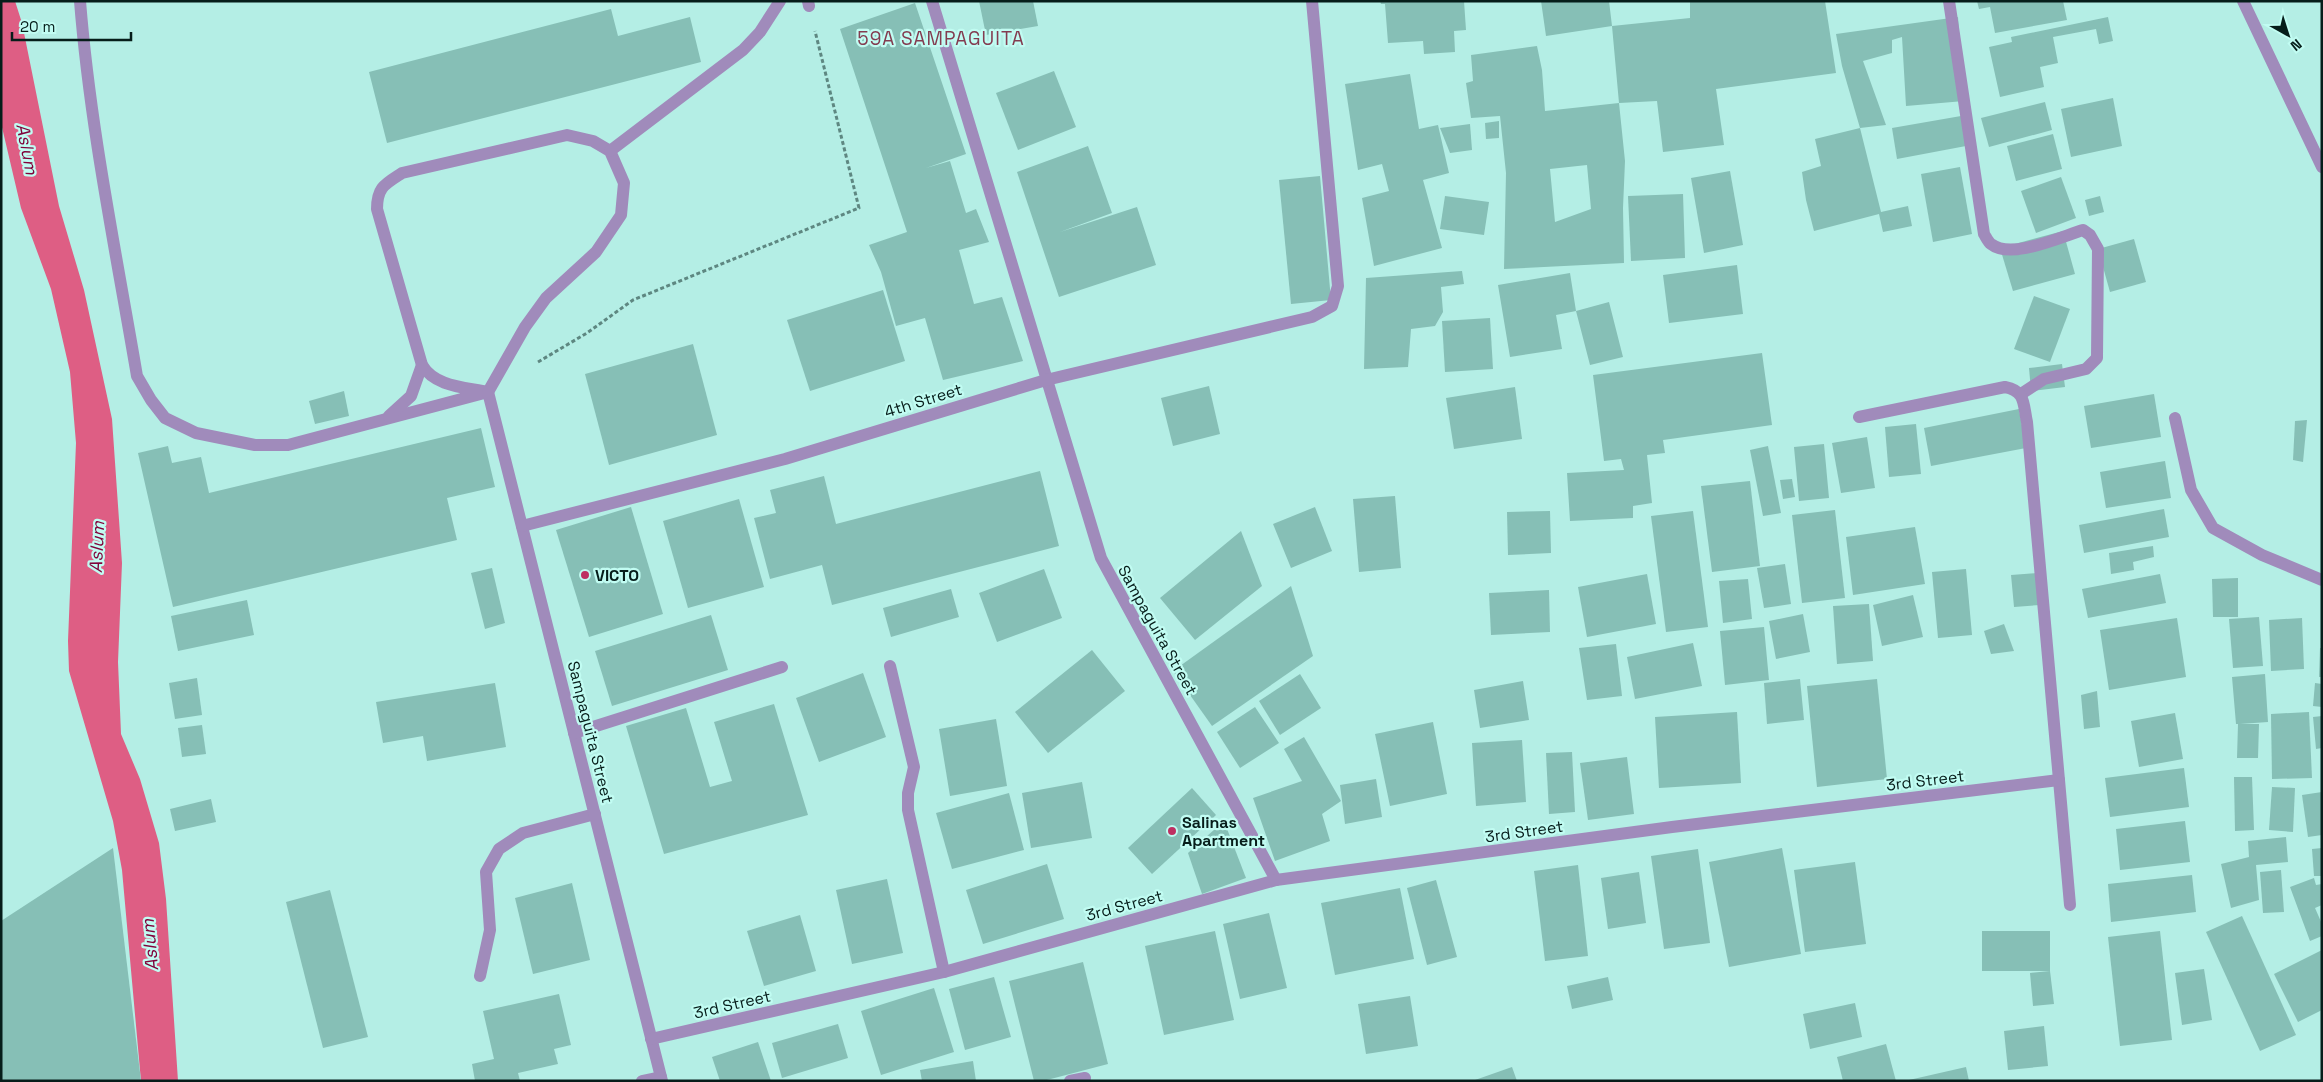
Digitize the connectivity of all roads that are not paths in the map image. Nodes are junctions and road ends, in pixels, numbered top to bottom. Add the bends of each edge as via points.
1 (80, 1) edge
2 (780, 1) edge
3 (932, 1) edge
4 (1312, 1) edge
5 (1949, 1) edge
6 (2243, 1) edge
7 (610, 151) junction
8 (2322, 166) edge
9 (422, 365) junction
10 (1046, 380) junction
11 (488, 392) junction
12 (2021, 394) junction
13 (1860, 417) dead end
14 (2175, 418) dead end
15 (384, 420) junction
16 (522, 526) junction
17 (2322, 580) edge
18 (890, 666) dead end
19 (782, 667) dead end
20 (574, 733) junction
21 (2058, 780) junction
22 (595, 814) junction
23 (1276, 880) junction
24 (2070, 905) dead end
25 (944, 972) junction
26 (480, 976) dead end
27 (651, 1039) junction
28 (1085, 1078) dead end
29 (661, 1079) edge
30 (642, 1081) edge
31 (1070, 1081) edge

1 - 15 street via 97,144 137,376 151,400 165,418 196,433 255,445 288,445
2 - 7 street via 765,26 743,50
3 - 10 street, Sampaguita Street
4 - 10 street, 4th Street via 1338,286 1332,306 1312,317
5 - 12 street via 1984,234 1990,244 2018,250 2082,230 2090,235 2098,249 2097,358 2086,369 2044,379
6 - 8 street
7 - 9 street via 593,141 568,135 402,173 387,182 377,194 376,209
7 - 11 street via 624,183 621,215 596,252 546,298 525,327
9 - 11 street via 427,373 445,383
9 - 15 street via 411,396
10 - 16 street, 4th Street via 785,459
10 - 23 street, Sampaguita Street via 1100,558
11 - 15 street
11 - 16 street, Sampaguita Street
12 - 13 street via 2005,387
12 - 21 street
14 - 17 street via 2191,490 2213,528 2262,555
16 - 20 street, Sampaguita Street
18 - 25 street via 914,767 908,810
19 - 20 street
20 - 22 street, Sampaguita Street
21 - 23 street, 3rd Street
21 - 24 street
22 - 26 street via 523,834 499,849 486,872 490,930
22 - 27 street, Sampaguita Street
23 - 25 street, 3rd Street
25 - 27 street, 3rd Street
27 - 29 street, Sampaguita Street
28 - 31 street
29 - 30 street

